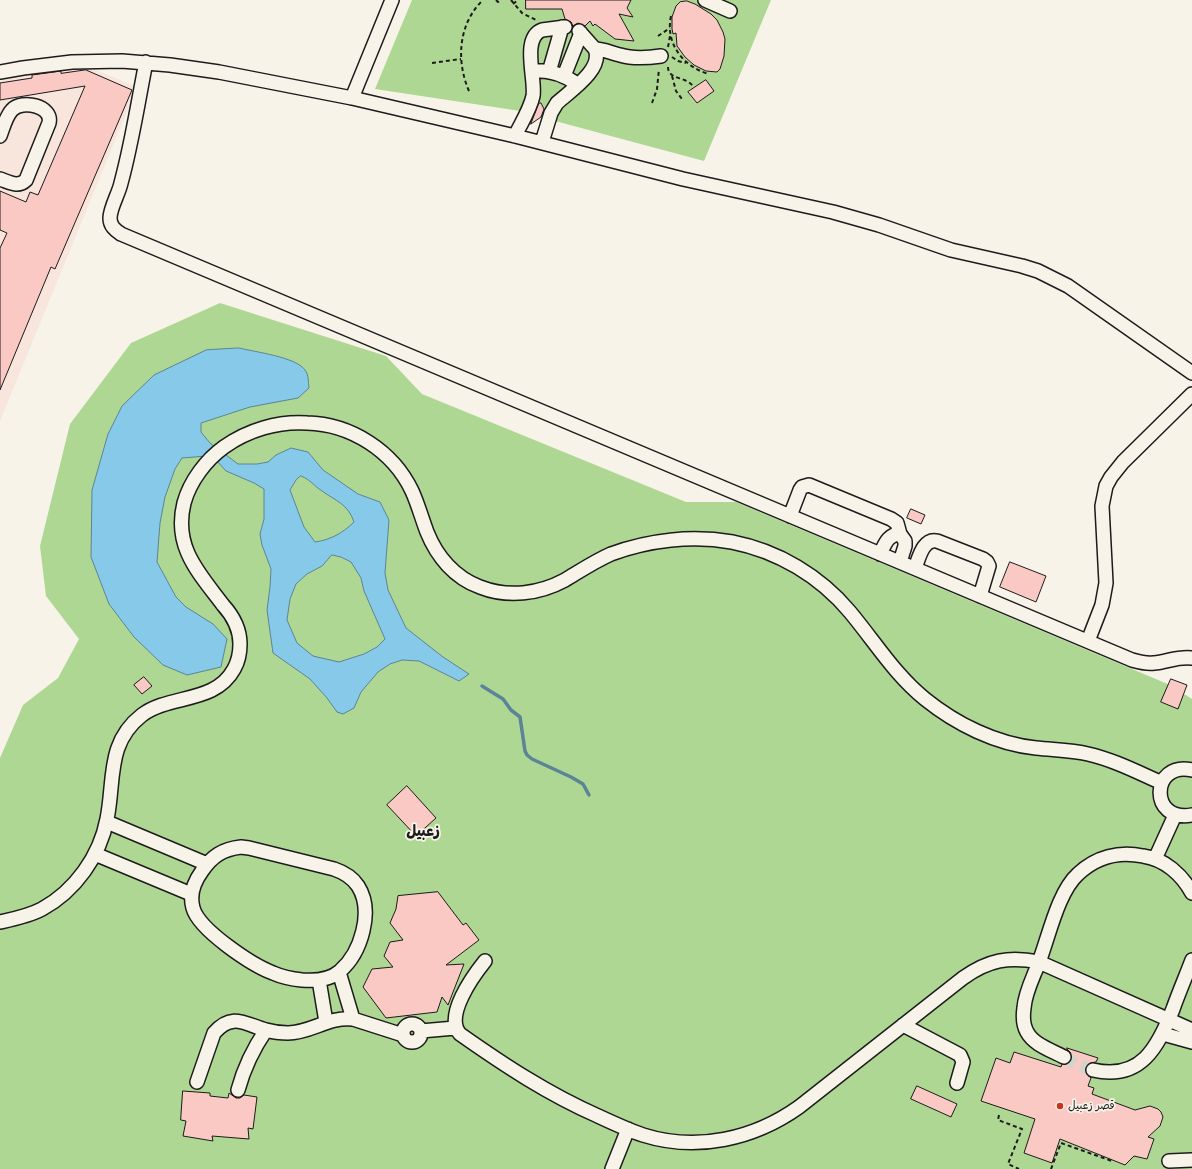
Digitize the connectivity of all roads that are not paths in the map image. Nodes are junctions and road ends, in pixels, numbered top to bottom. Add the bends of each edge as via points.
1 (392, 0) edge
2 (705, 0) edge
3 (730, 11) dead end
4 (595, 49) junction
5 (662, 58) road end
6 (146, 62) junction
7 (532, 71) junction
8 (0, 72) edge
9 (549, 72) junction
10 (564, 76) junction
11 (578, 85) junction
12 (352, 98) junction
13 (0, 136) edge
14 (515, 136) junction
15 (542, 142) junction
16 (0, 179) edge
17 (1192, 373) edge
18 (1192, 394) edge
19 (790, 516) junction
20 (900, 534) junction
21 (880, 554) junction
22 (900, 562) junction
23 (915, 568) junction
24 (980, 596) junction
25 (1088, 641) junction
26 (1192, 658) edge
27 (1192, 770) edge
28 (1162, 783) junction
29 (1175, 815) junction
30 (1192, 815) edge
31 (107, 822) junction
32 (95, 854) junction
33 (1155, 859) junction
34 (207, 864) junction
35 (1192, 893) edge
36 (191, 894) junction
37 (0, 922) edge
38 (1192, 960) edge
39 (485, 961) dead end
40 (1039, 962) junction
41 (339, 972) junction
42 (319, 980) junction
43 (353, 1019) junction
44 (1169, 1020) junction
45 (326, 1022) junction
46 (903, 1025) junction
47 (455, 1028) junction
48 (266, 1030) junction
49 (1192, 1030) edge
50 (1163, 1034) junction
51 (1192, 1042) edge
52 (1064, 1057) tunnel mouth
53 (1093, 1070) tunnel mouth
54 (197, 1082) dead end
55 (957, 1083) dead end
56 (238, 1090) dead end
57 (628, 1129) junction
58 (1192, 1160) edge
59 (1169, 1161) dead end
60 (612, 1169) edge

1 - 12 street
2 - 3 street
4 - 5 street via 630,57
4 - 10 street via 580,32
4 - 11 street via 595,64
6 - 8 street via 72,62
6 - 12 street via 219,72
6 - 19 street via 122,182 110,214 112,226 116,231
7 - 9 street
7 - 9 street via 531,54 536,34 542,30 564,27
7 - 14 street via 533,96
9 - 10 street
10 - 11 street
11 - 15 street via 557,103
12 - 14 street
13 - 16 street via 9,113 20,105 43,109 50,116 26,180 16,184
14 - 15 street
15 - 17 street via 683,179 833,212 951,250 1038,271 1068,286
18 - 25 street via 1123,462 1106,486 1102,510 1106,583 1102,605
19 - 20 street via 800,490 809,485 891,519 897,523
19 - 21 street
20 - 21 street via 892,535
20 - 22 street via 905,546
21 - 22 street
22 - 23 street
23 - 24 street
23 - 24 street via 925,545 932,540 983,559 989,566
24 - 25 street
25 - 26 street via 1139,662 1155,663
27 - 28 street via 1175,770 1167,775
28 - 29 street via 1161,802
28 - 31 street via 1101,757 1069,750 1020,746 989,736 960,722 912,688 850,612 815,578 785,560 750,546 714,539 662,541 630,548 599,559 562,582 536,591 494,592 480,587 460,576 435,550 411,489 400,471 381,452 364,439 339,428 302,422 265,427 234,440 210,459 186,495 182,514 185,546 196,569 236,624 240,639 239,655 231,675 215,689 205,694 160,705 149,710 130,726 117,748 114,759
29 - 30 street
29 - 33 street
31 - 32 street
31 - 34 street
32 - 36 street
32 - 37 street via 72,886 52,903 28,915
33 - 35 street via 1176,873
33 - 40 street via 1133,854 1110,856 1092,863 1078,874 1062,897
34 - 36 street
34 - 41 street via 226,850 249,848 334,869 351,878 362,894 365,904 364,922 354,954
36 - 42 street via 193,909 202,924 216,938 253,963 287,978
38 - 44 street
39 - 47 street via 462,998 454,1019
40 - 44 street
40 - 46 street via 1016,958 982,966
40 - 52 street via 1024,1007 1026,1032 1040,1045
41 - 42 street
41 - 43 street
42 - 45 street
43 - 45 street via 339,1018
43 - 47 street via 404,1035 403,1031 408,1025 416,1025 421,1031
44 - 49 street
44 - 50 street
45 - 48 street via 300,1032
46 - 55 street via 960,1055 964,1062
46 - 57 street via 799,1107 758,1130 723,1140 691,1143 659,1139
47 - 57 street via 460,1034 538,1086
48 - 54 street via 247,1022 225,1023 214,1033
48 - 56 street via 249,1059
50 - 51 street
50 - 53 street via 1151,1053 1139,1064 1113,1073
57 - 60 street
58 - 59 street

